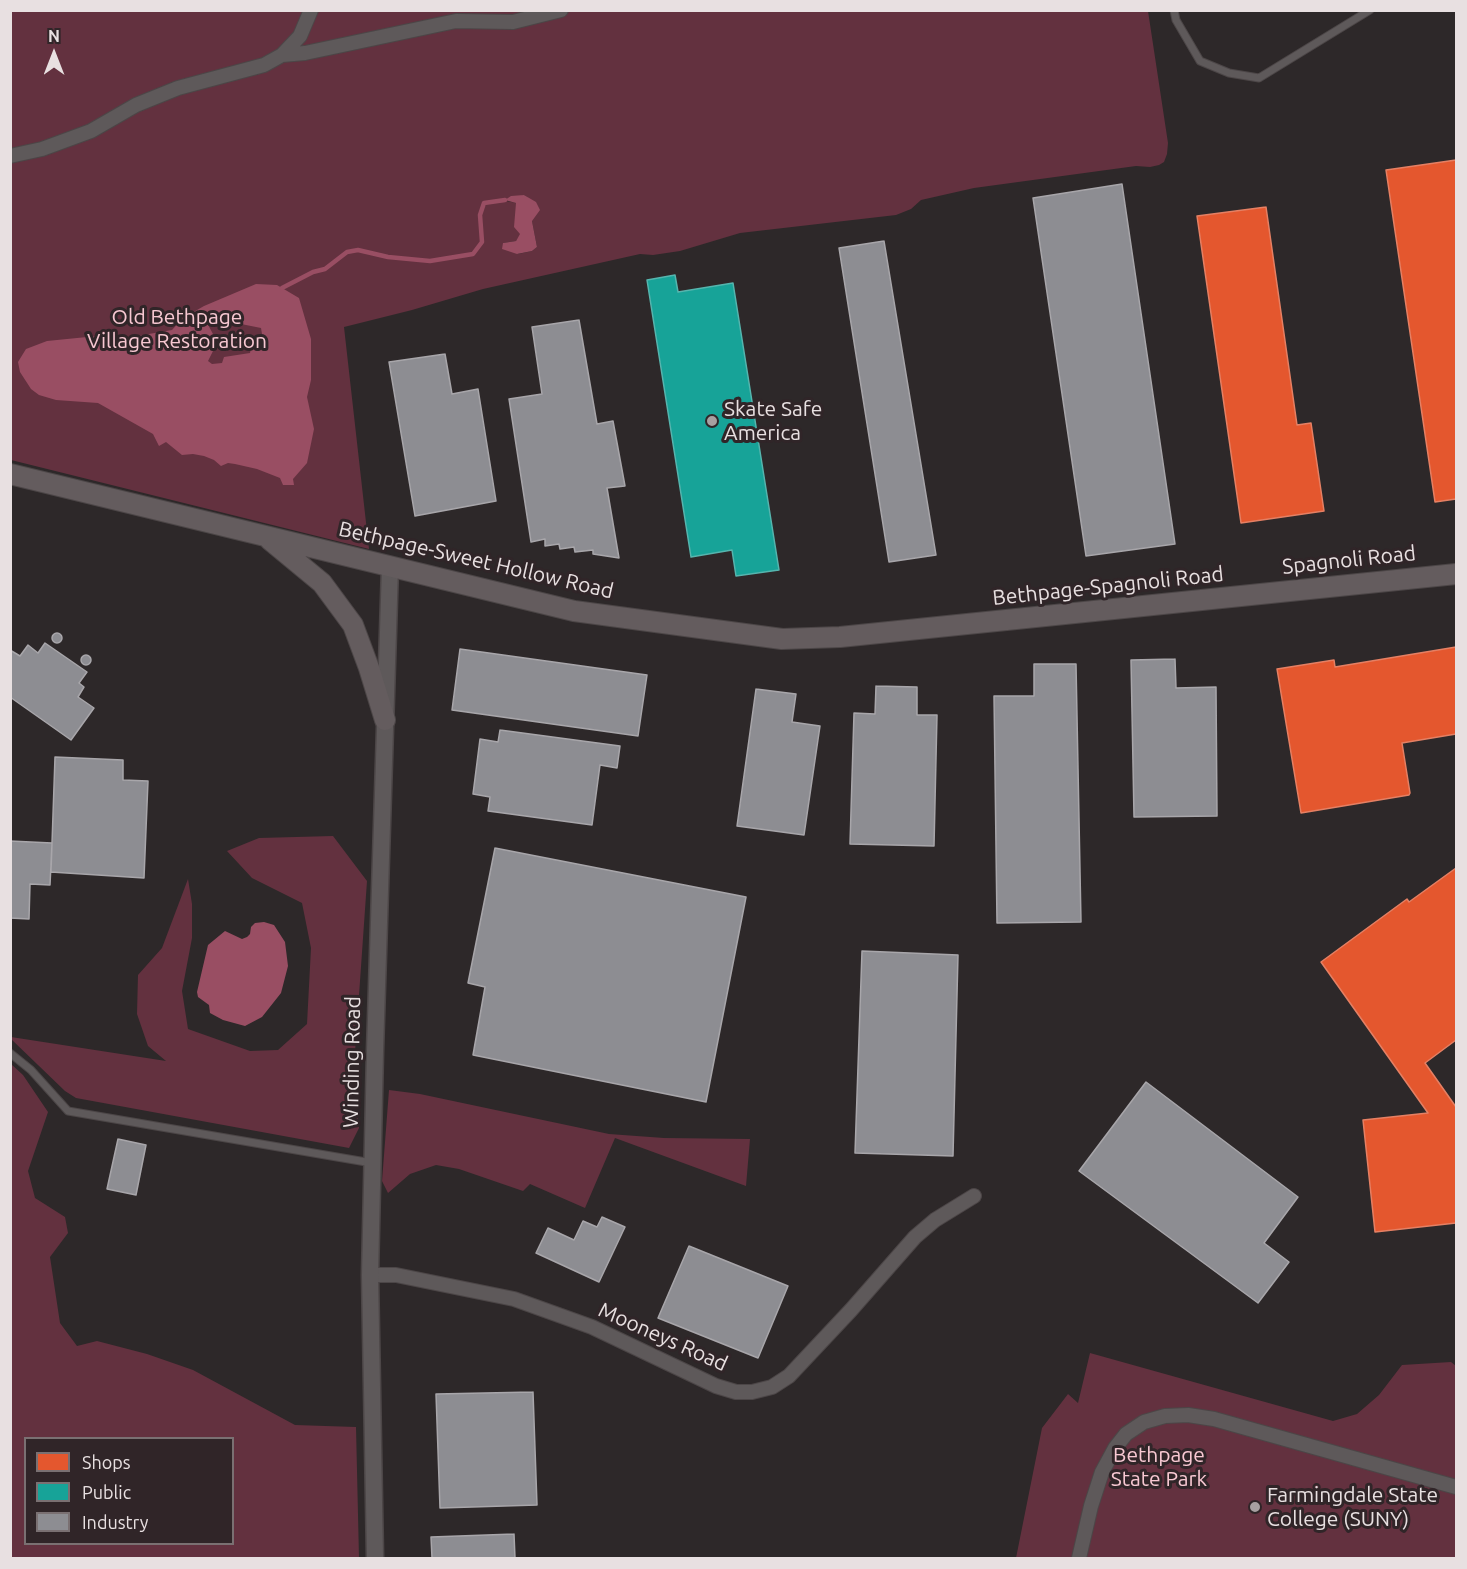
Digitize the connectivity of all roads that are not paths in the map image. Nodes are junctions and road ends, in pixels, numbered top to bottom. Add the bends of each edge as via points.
1 (311, 10) edge
2 (561, 10) edge
3 (1174, 10) edge
4 (1370, 10) edge
5 (282, 55) junction
6 (10, 156) edge
7 (10, 474) edge
8 (265, 536) junction
9 (390, 567) junction
10 (1456, 574) edge
11 (1247, 595) joint
12 (973, 624) joint
13 (385, 720) junction
14 (10, 1053) edge
15 (372, 1163) junction
16 (974, 1196) dead end
17 (370, 1275) junction
18 (1456, 1487) edge
19 (375, 1558) edge
20 (1079, 1558) edge

1 - 5 street via 300,36
2 - 5 street via 513,22 456,21
3 - 4 lane via 1200,62 1229,73 1259,78
5 - 6 street via 264,65 178,88 136,105 91,131
7 - 8 main road, Bethpage-Sweet Hollow Road
8 - 9 main road, Bethpage-Sweet Hollow Road
8 - 13 main road via 322,583 353,625
9 - 12 main road, Bethpage-Sweet Hollow Road via 574,611 782,639 826,639
9 - 13 street, Winding Road
10 - 11 main road, Spagnoli Road
11 - 12 main road, Bethpage-Spagnoli Road
13 - 15 street, Winding Road
14 - 15 lane via 68,1111
15 - 17 street, Winding Road
16 - 17 street, Mooneys Road via 915,1237 789,1376 772,1387 752,1392 716,1386 592,1327 514,1299 396,1275
17 - 19 street, Winding Road
18 - 20 street via 1214,1419 1165,1416 1144,1422 1126,1434 1115,1448 1096,1489

